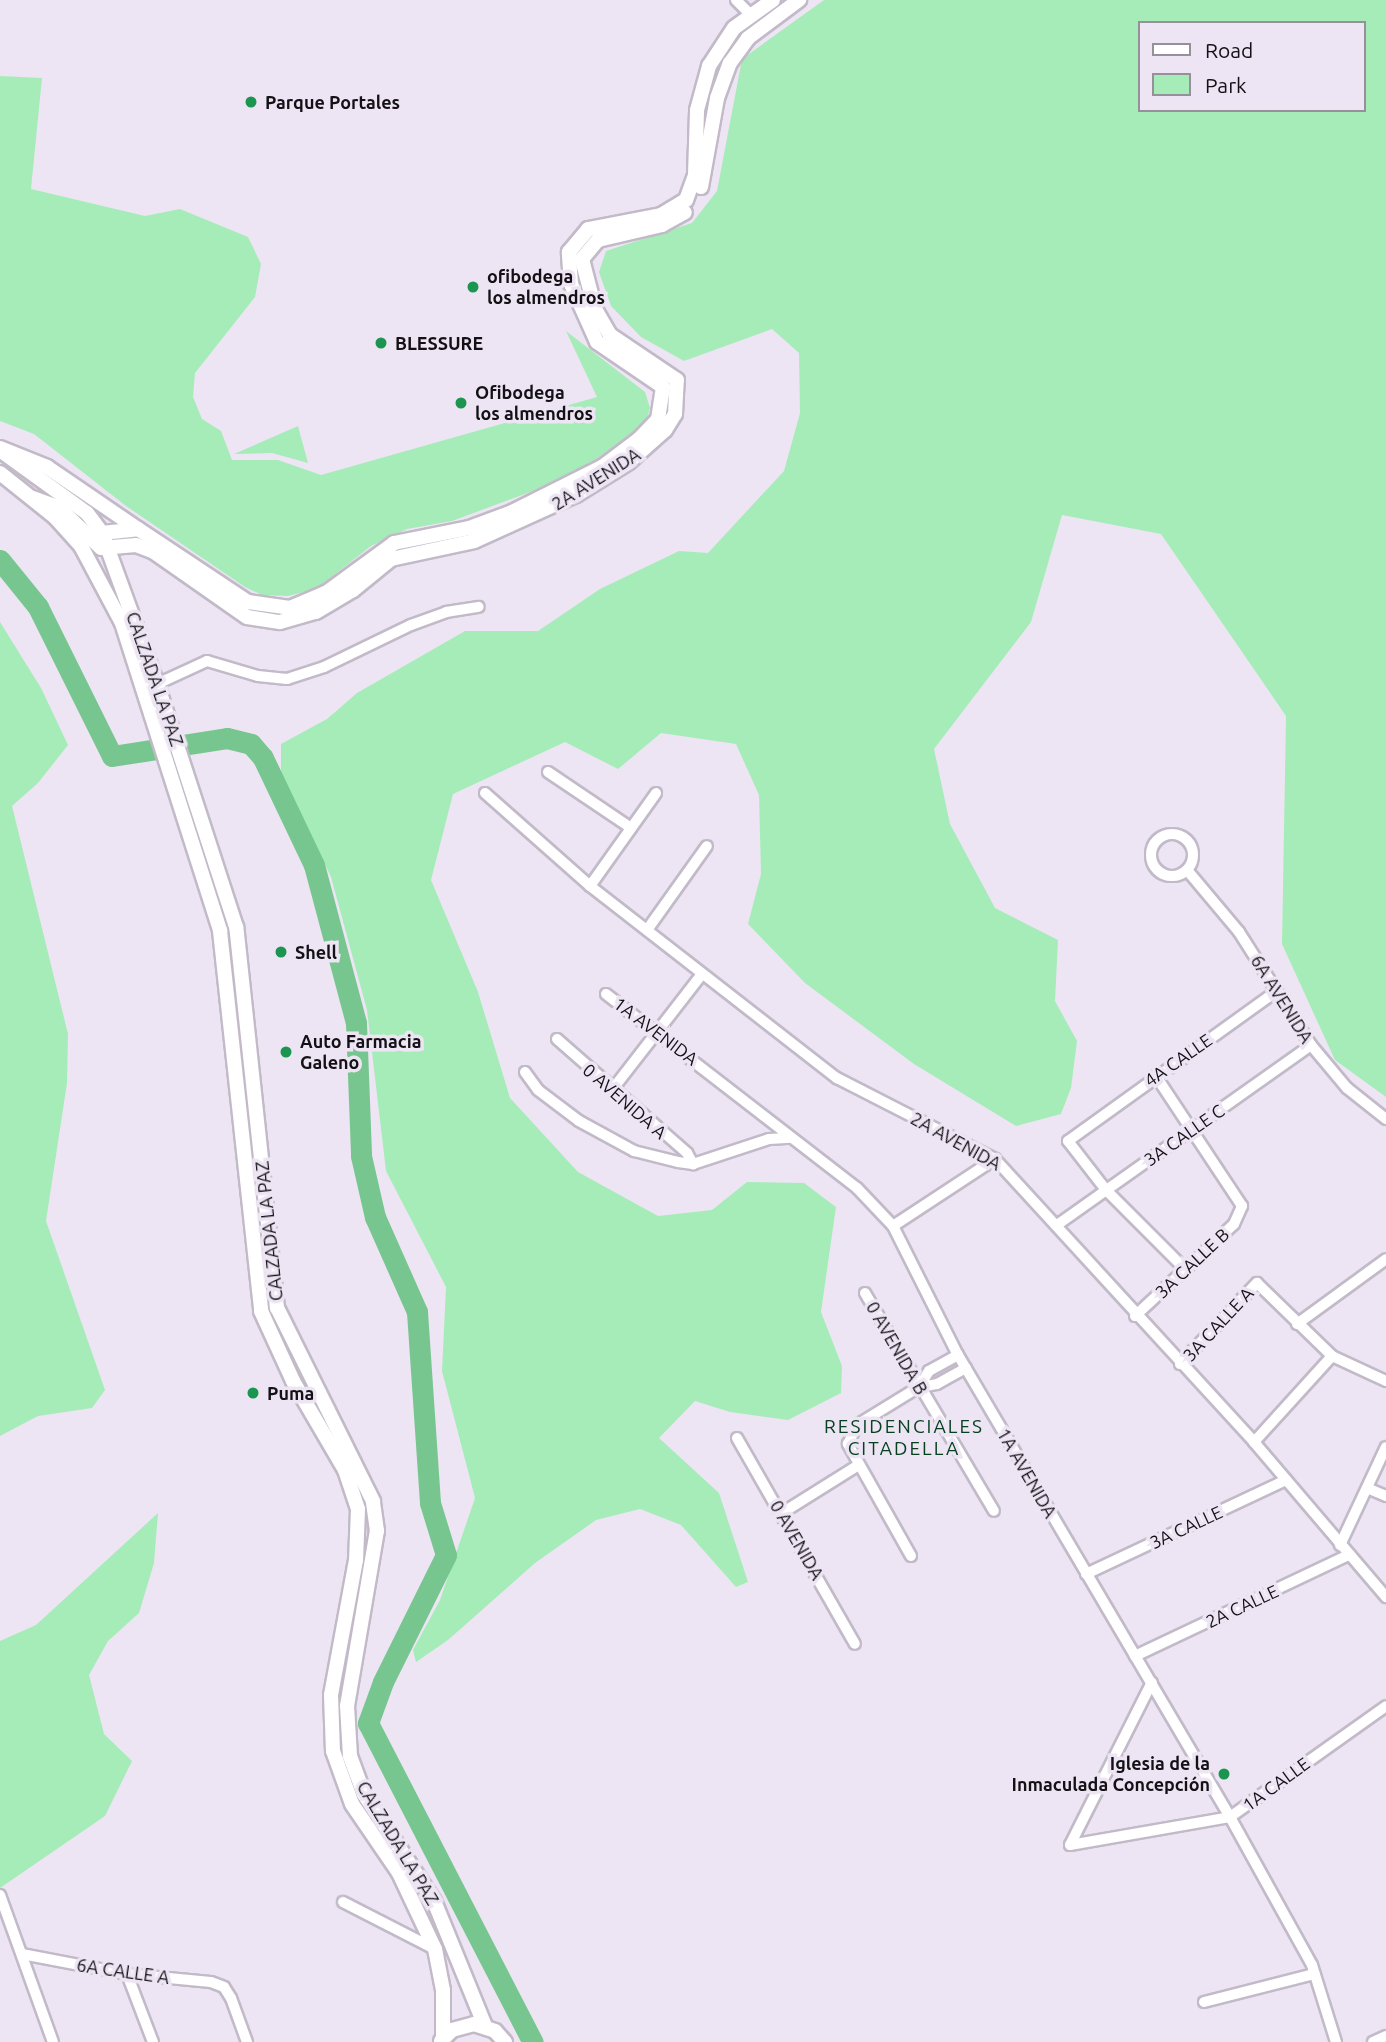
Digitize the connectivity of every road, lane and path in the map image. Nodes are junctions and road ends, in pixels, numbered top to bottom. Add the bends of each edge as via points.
1 (736, 0) edge
2 (773, 0) edge
3 (799, 0) edge
4 (751, 15) junction
5 (0, 449) edge
6 (0, 473) edge
7 (33, 498) junction
8 (138, 529) junction
9 (102, 533) junction
10 (108, 549) junction
11 (479, 607) dead end
12 (157, 684) junction
13 (163, 723) junction
14 (548, 772) dead end
15 (182, 779) junction
16 (485, 793) dead end
17 (656, 793) dead end
18 (631, 828) junction
19 (707, 846) dead end
20 (1187, 870) junction
21 (590, 886) junction
22 (647, 930) junction
23 (702, 974) junction
24 (1277, 991) junction
25 (606, 994) dead end
26 (658, 1031) junction
27 (557, 1039) dead end
28 (1311, 1045) junction
29 (525, 1072) dead end
30 (1156, 1076) junction
31 (612, 1090) junction
32 (1386, 1119) edge
33 (1192, 1128) junction
34 (791, 1138) junction
35 (995, 1159) junction
36 (694, 1164) junction
37 (1106, 1190) junction
38 (1057, 1225) junction
39 (893, 1226) junction
40 (1386, 1259) edge
41 (1185, 1269) junction
42 (865, 1293) dead end
43 (1135, 1316) junction
44 (1297, 1324) junction
45 (958, 1354) junction
46 (1332, 1356) junction
47 (1180, 1364) junction
48 (966, 1368) junction
49 (1386, 1381) edge
50 (919, 1387) junction
51 (737, 1438) dead end
52 (1254, 1442) junction
53 (1386, 1447) edge
54 (857, 1466) junction
55 (1286, 1480) junction
56 (1367, 1488) junction
57 (1386, 1496) edge
58 (994, 1511) dead end
59 (782, 1513) junction
60 (1340, 1545) junction
61 (1349, 1555) junction
62 (911, 1556) dead end
63 (1086, 1574) junction
64 (1386, 1597) edge
65 (855, 1644) dead end
66 (1135, 1656) junction
67 (1152, 1682) junction
68 (1386, 1706) edge
69 (1230, 1817) junction
70 (0, 1895) edge
71 (343, 1902) dead end
72 (435, 1949) junction
73 (22, 1954) junction
74 (127, 1973) junction
75 (1314, 1974) junction
76 (1204, 2002) dead end
77 (485, 2026) junction
78 (1386, 2036) edge
79 (442, 2040) edge
80 (53, 2042) edge
81 (153, 2042) edge
82 (247, 2042) edge
83 (505, 2042) edge
84 (1336, 2042) edge
85 (1373, 2042) edge

1 - 4 street
2 - 4 main road, 2A AVENIDA
3 - 10 main road, 2A AVENIDA via 748,38 726,71 693,204 671,222 598,240 584,254 584,276 604,328 627,349 665,368 677,380 678,399 671,422 637,455 576,495 481,538 391,559 336,601 290,620 247,617 144,546
4 - 8 main road, 2A AVENIDA via 719,46 702,82 695,175 686,200 661,215 588,229 569,252 571,284 597,342 663,387 658,419 639,439 602,467 512,512 468,528 394,543 326,593 289,608 248,602
5 - 8 main road via 47,467
5 - 9 main road, CALZADA LA PAZ via 87,513
6 - 7 main road, CALZADA LA PAZ
7 - 10 main road via 58,506 98,546
7 - 13 main road, CALZADA LA PAZ via 81,546 112,600
8 - 9 main road
9 - 10 main road, CALZADA LA PAZ
10 - 12 main road, CALZADA LA PAZ
11 - 12 street via 411,625 324,667 287,679 207,662
12 - 13 main road, CALZADA LA PAZ
13 - 15 main road, CALZADA LA PAZ
14 - 18 street
15 - 72 main road, CALZADA LA PAZ via 222,939 261,1311 293,1381 345,1470 358,1509 356,1560 331,1695 333,1751 352,1804 399,1873
15 - 77 main road, CALZADA LA PAZ via 230,904 244,976 278,1308 363,1475 376,1516 374,1552 348,1693 350,1756 364,1794 434,1901
16 - 21 street, 2A AVENIDA
17 - 18 street
18 - 21 street
19 - 22 street
20 - 20 street via 1194,854 1186,838 1167,835 1158,839 1152,853 1156,867 1174,876
20 - 24 street, 6A AVENIDA via 1239,932
21 - 22 street, 2A AVENIDA
22 - 23 street, 2A AVENIDA
23 - 26 street
23 - 35 street, 2A AVENIDA via 837,1078
24 - 28 street, 6A AVENIDA
24 - 30 street, 4A CALLE
25 - 26 street, 1A AVENIDA
26 - 31 street
26 - 34 street, 1A AVENIDA
27 - 31 street, 0 AVENIDA A
28 - 32 street, 6A AVENIDA via 1347,1088
28 - 33 street, 3A CALLE C
29 - 36 street via 538,1090 579,1121 634,1151
30 - 33 street
30 - 37 street, 4A CALLE via 1068,1140
31 - 36 street, 0 AVENIDA A
33 - 37 street, 3A CALLE C
33 - 41 street, 3A CALLE B via 1242,1206 1234,1224
34 - 36 street via 769,1139
34 - 39 street, 1A AVENIDA via 857,1188
35 - 38 street, 2A AVENIDA
35 - 39 street
37 - 38 street, 3A CALLE C
37 - 41 street
38 - 43 street, 2A AVENIDA
39 - 45 street, 1A AVENIDA
40 - 44 street
41 - 43 street, 3A CALLE B
42 - 50 street, 0 AVENIDA B
43 - 47 street, 2A AVENIDA
44 - 46 street
44 - 47 street, 3A CALLE A via 1256,1283
45 - 48 street, 1A AVENIDA
45 - 50 street via 929,1371
46 - 49 street
46 - 52 street
47 - 52 street, 2A AVENIDA
48 - 50 street via 937,1384
48 - 63 street, 1A AVENIDA
50 - 54 street via 857,1425 848,1444
50 - 58 street, 0 AVENIDA B
51 - 59 street, 0 AVENIDA
52 - 55 street, 2A AVENIDA
53 - 56 street
54 - 59 street
54 - 62 street
55 - 60 street, 2A AVENIDA
55 - 63 street, 3A CALLE
56 - 57 street
56 - 60 street
59 - 65 street, 0 AVENIDA
60 - 61 street, 2A AVENIDA
61 - 64 street, 2A AVENIDA
61 - 66 street, 2A CALLE
63 - 66 street, 1A AVENIDA
66 - 67 street, 1A AVENIDA
67 - 69 street, 1A AVENIDA
67 - 69 street, 1A CALLE via 1070,1845
68 - 69 street, 1A CALLE
69 - 75 street, 1A AVENIDA
70 - 73 street
71 - 72 street
72 - 79 main road, CALZADA LA PAZ via 443,1990
73 - 74 street, 6A CALLE A
73 - 80 street
74 - 81 street
74 - 82 street, 6A CALLE A via 223,1987
75 - 76 street
75 - 84 street, 1A AVENIDA
77 - 79 main road via 463,2026
77 - 83 main road
78 - 85 street

